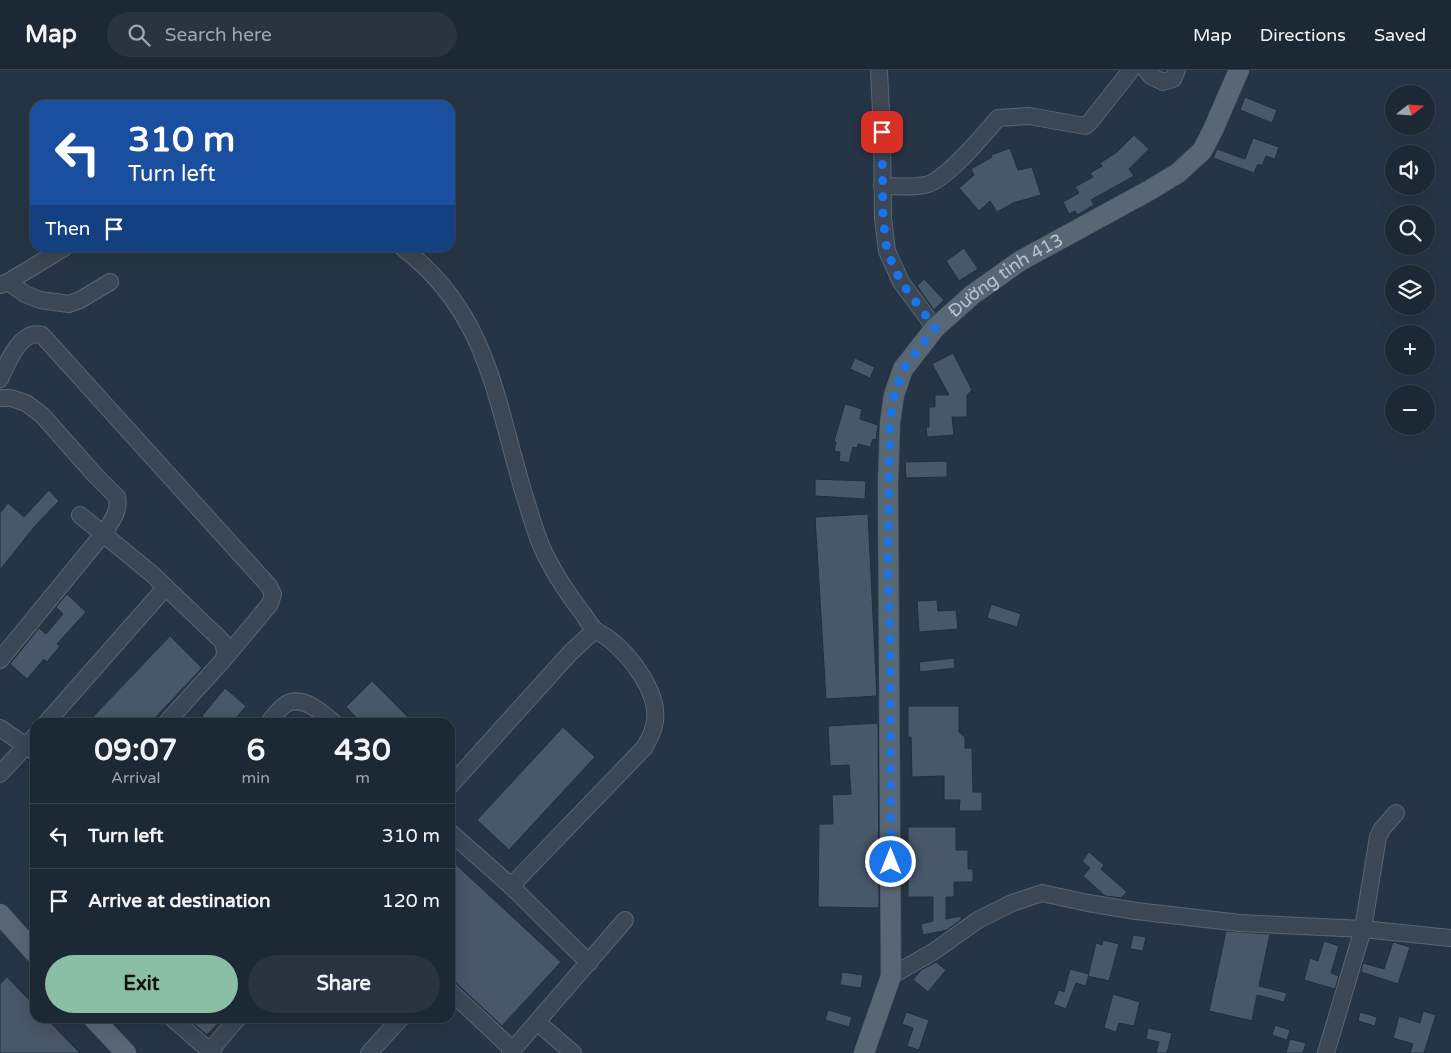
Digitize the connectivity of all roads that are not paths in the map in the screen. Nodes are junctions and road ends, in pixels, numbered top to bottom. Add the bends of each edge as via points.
1 (879, 70) edge
2 (1131, 70) edge
3 (1146, 70) edge
4 (1177, 70) edge
5 (1239, 70) edge
6 (882, 186) junction
7 (57, 252) edge
8 (408, 252) edge
9 (110, 282) dead end
10 (4, 283) edge
11 (935, 328) junction
12 (0, 379) edge
13 (0, 398) edge
14 (80, 515) dead end
15 (104, 534) junction
16 (165, 588) junction
17 (595, 630) junction
18 (224, 659) junction
19 (0, 660) edge
20 (51, 718) edge
21 (171, 718) edge
22 (273, 718) edge
23 (329, 718) edge
24 (0, 728) edge
25 (30, 743) edge
26 (30, 746) edge
27 (0, 774) edge
28 (455, 780) edge
29 (1396, 813) dead end
30 (455, 836) edge
31 (511, 886) junction
32 (2, 920) edge
33 (625, 920) dead end
34 (1363, 929) junction
35 (1451, 938) edge
36 (30, 948) edge
37 (588, 964) junction
38 (892, 976) junction
39 (455, 996) edge
40 (537, 1022) junction
41 (97, 1023) edge
42 (178, 1023) edge
43 (234, 1023) edge
44 (396, 1023) edge
45 (123, 1052) edge
46 (512, 1052) edge
47 (212, 1053) edge
48 (369, 1053) edge
49 (573, 1053) edge
50 (864, 1053) edge
51 (1326, 1053) edge

1 - 6 street
2 - 6 street via 1085,126 1029,116 998,118 946,173 926,185
3 - 4 street via 1150,76 1163,82 1173,79
5 - 11 main road, Đường tỉnh 413 via 1202,151 1178,173 1020,261 972,295
6 - 11 street via 887,251 901,282
7 - 10 street
8 - 17 street via 444,287 469,323 488,368 540,543 571,598
9 - 10 street via 68,304 40,300
11 - 38 main road, Đường tỉnh 413 via 903,369 894,395 890,423 888,568
12 - 18 street via 13,351 28,336 42,335 269,586 273,594 270,604
13 - 15 street via 26,403 42,415 117,497 117,512
14 - 15 street
15 - 16 street
15 - 19 street
16 - 18 street via 223,642
16 - 20 street
17 - 28 street via 570,652
17 - 31 street via 626,655 641,675 651,691 656,721 644,748
18 - 21 street
22 - 23 street via 289,702 297,701 317,707
24 - 25 street
26 - 27 street
29 - 34 street via 1378,837
30 - 31 street
31 - 37 street
32 - 36 main road
33 - 37 street
34 - 35 street
34 - 38 street via 1240,922 1136,911 1042,892 978,920
34 - 51 street
37 - 40 street
38 - 50 main road, Đường tỉnh 413
39 - 46 street
40 - 46 street
40 - 49 street
41 - 45 main road
42 - 47 street
43 - 47 street
44 - 48 street

